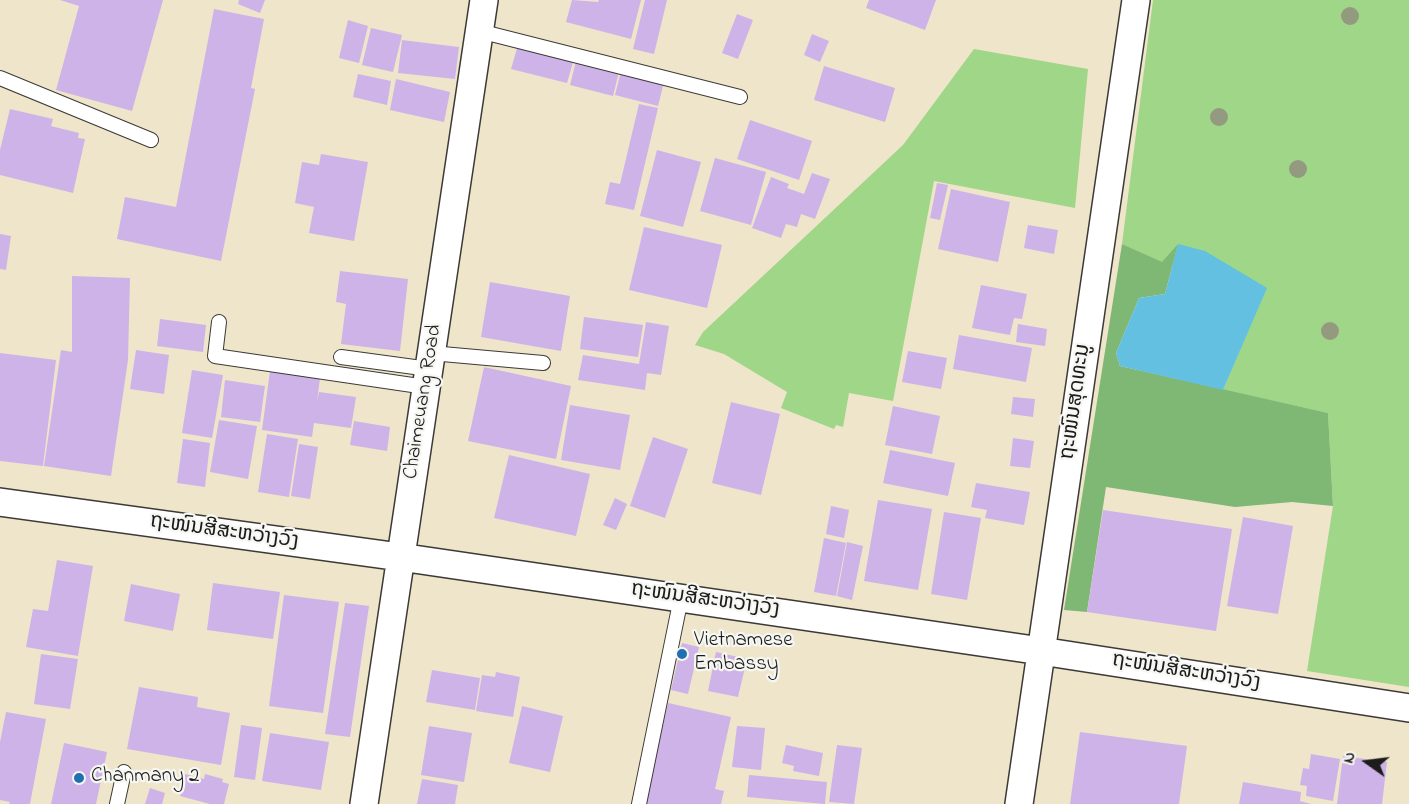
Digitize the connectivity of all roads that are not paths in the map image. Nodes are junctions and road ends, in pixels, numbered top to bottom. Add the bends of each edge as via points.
1 (484, 0) edge
2 (1136, 0) edge
3 (479, 31) junction
4 (0, 78) edge
5 (740, 97) dead end
6 (151, 140) dead end
7 (219, 322) dead end
8 (341, 357) dead end
9 (543, 363) dead end
10 (429, 370) junction
11 (0, 502) edge
12 (400, 557) junction
13 (681, 598) junction
14 (1041, 651) junction
15 (1409, 708) edge
16 (124, 772) dead end
17 (117, 804) edge
18 (364, 804) edge
19 (639, 804) edge
20 (1019, 804) edge

1 - 3 street, Chaimeuang Road
2 - 14 street, ຖະໜົນສຸດທະນູ
3 - 5 lane
3 - 10 street, Chaimeuang Road
4 - 6 lane
7 - 10 lane via 215,356
8 - 10 lane
9 - 10 lane
10 - 12 street, Chaimeuang Road
11 - 12 street, ຖະໜົນສີສະຫວ່າງວົງ
12 - 13 street, ຖະໜົນສີສະຫວ່າງວົງ
12 - 18 street, Chaimeuang Road
13 - 14 street, ຖະໜົນສີສະຫວ່າງວົງ
13 - 19 lane
14 - 15 street, ຖະໜົນສີສະຫວ່າງວົງ
14 - 20 street, ຖະໜົນສຸດທະນູ
16 - 17 lane

